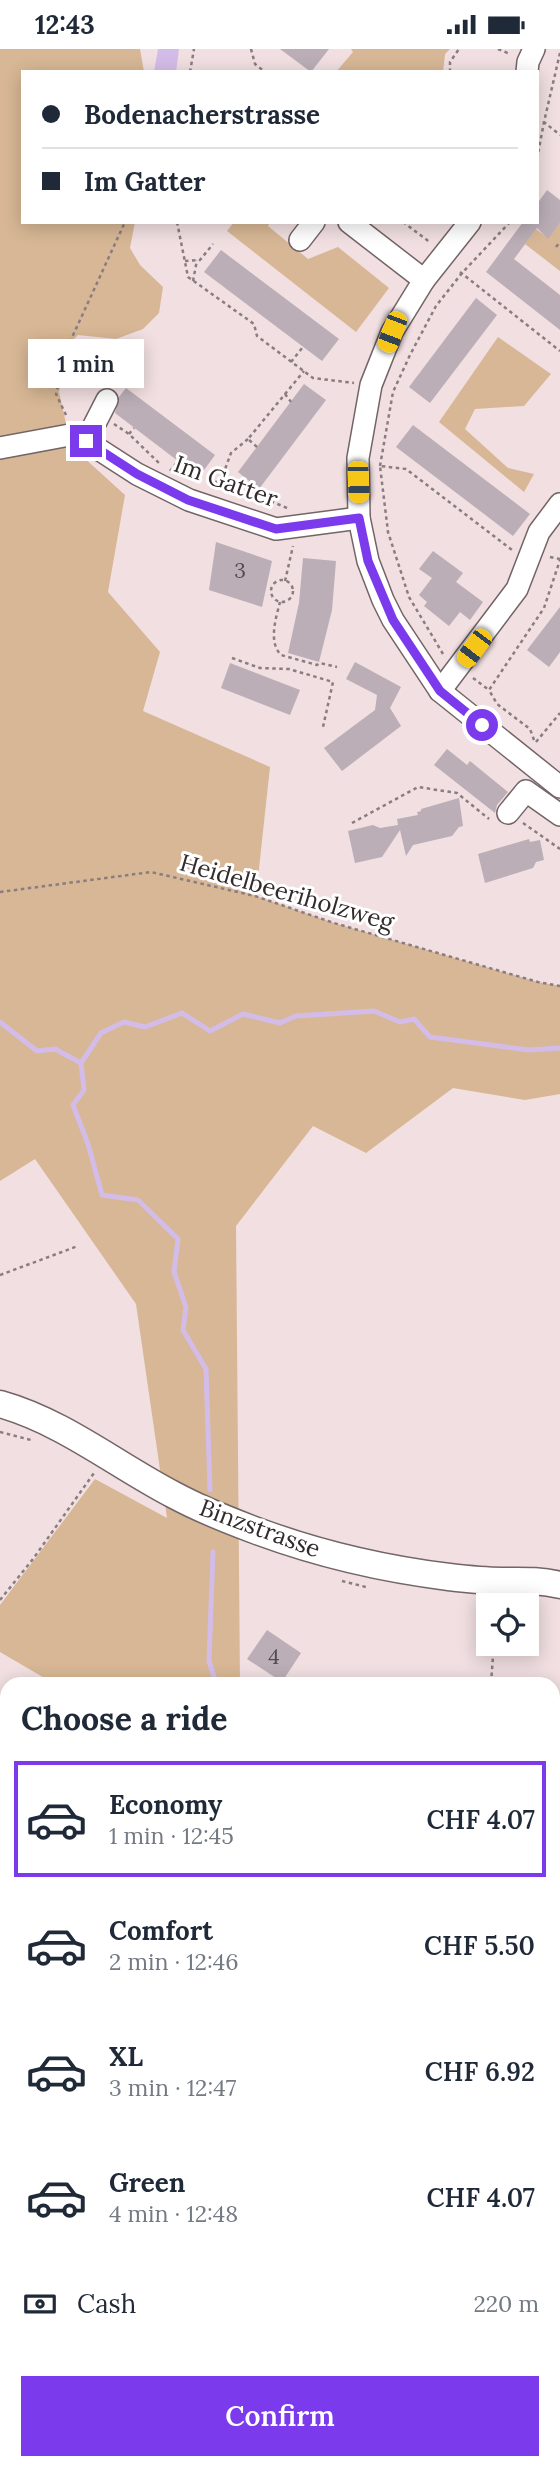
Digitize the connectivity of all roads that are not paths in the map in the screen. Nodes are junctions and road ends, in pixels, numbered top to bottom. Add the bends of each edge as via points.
1 (534, 49) edge
2 (527, 70) edge
3 (312, 224) edge
4 (352, 224) edge
5 (468, 224) edge
6 (300, 240) dead end
7 (424, 280) junction
8 (104, 407) road end
9 (81, 438) junction
10 (0, 448) edge
11 (560, 504) edge
12 (359, 518) junction
13 (440, 691) junction
14 (560, 787) edge
15 (509, 813) road end
16 (560, 815) edge
17 (0, 1404) edge
18 (554, 1580) edge

1 - 2 street
3 - 6 street
4 - 7 street
5 - 7 street
7 - 12 street via 392,332 371,386 358,458
8 - 9 street
9 - 10 street
9 - 12 street, Im Gatter via 188,500 276,529 294,518
11 - 13 street via 539,532 517,589
12 - 13 street via 383,600
13 - 14 street
15 - 16 street via 526,791
17 - 18 main road, Binzstrasse via 40,1418 175,1495 297,1545 373,1565 449,1577

